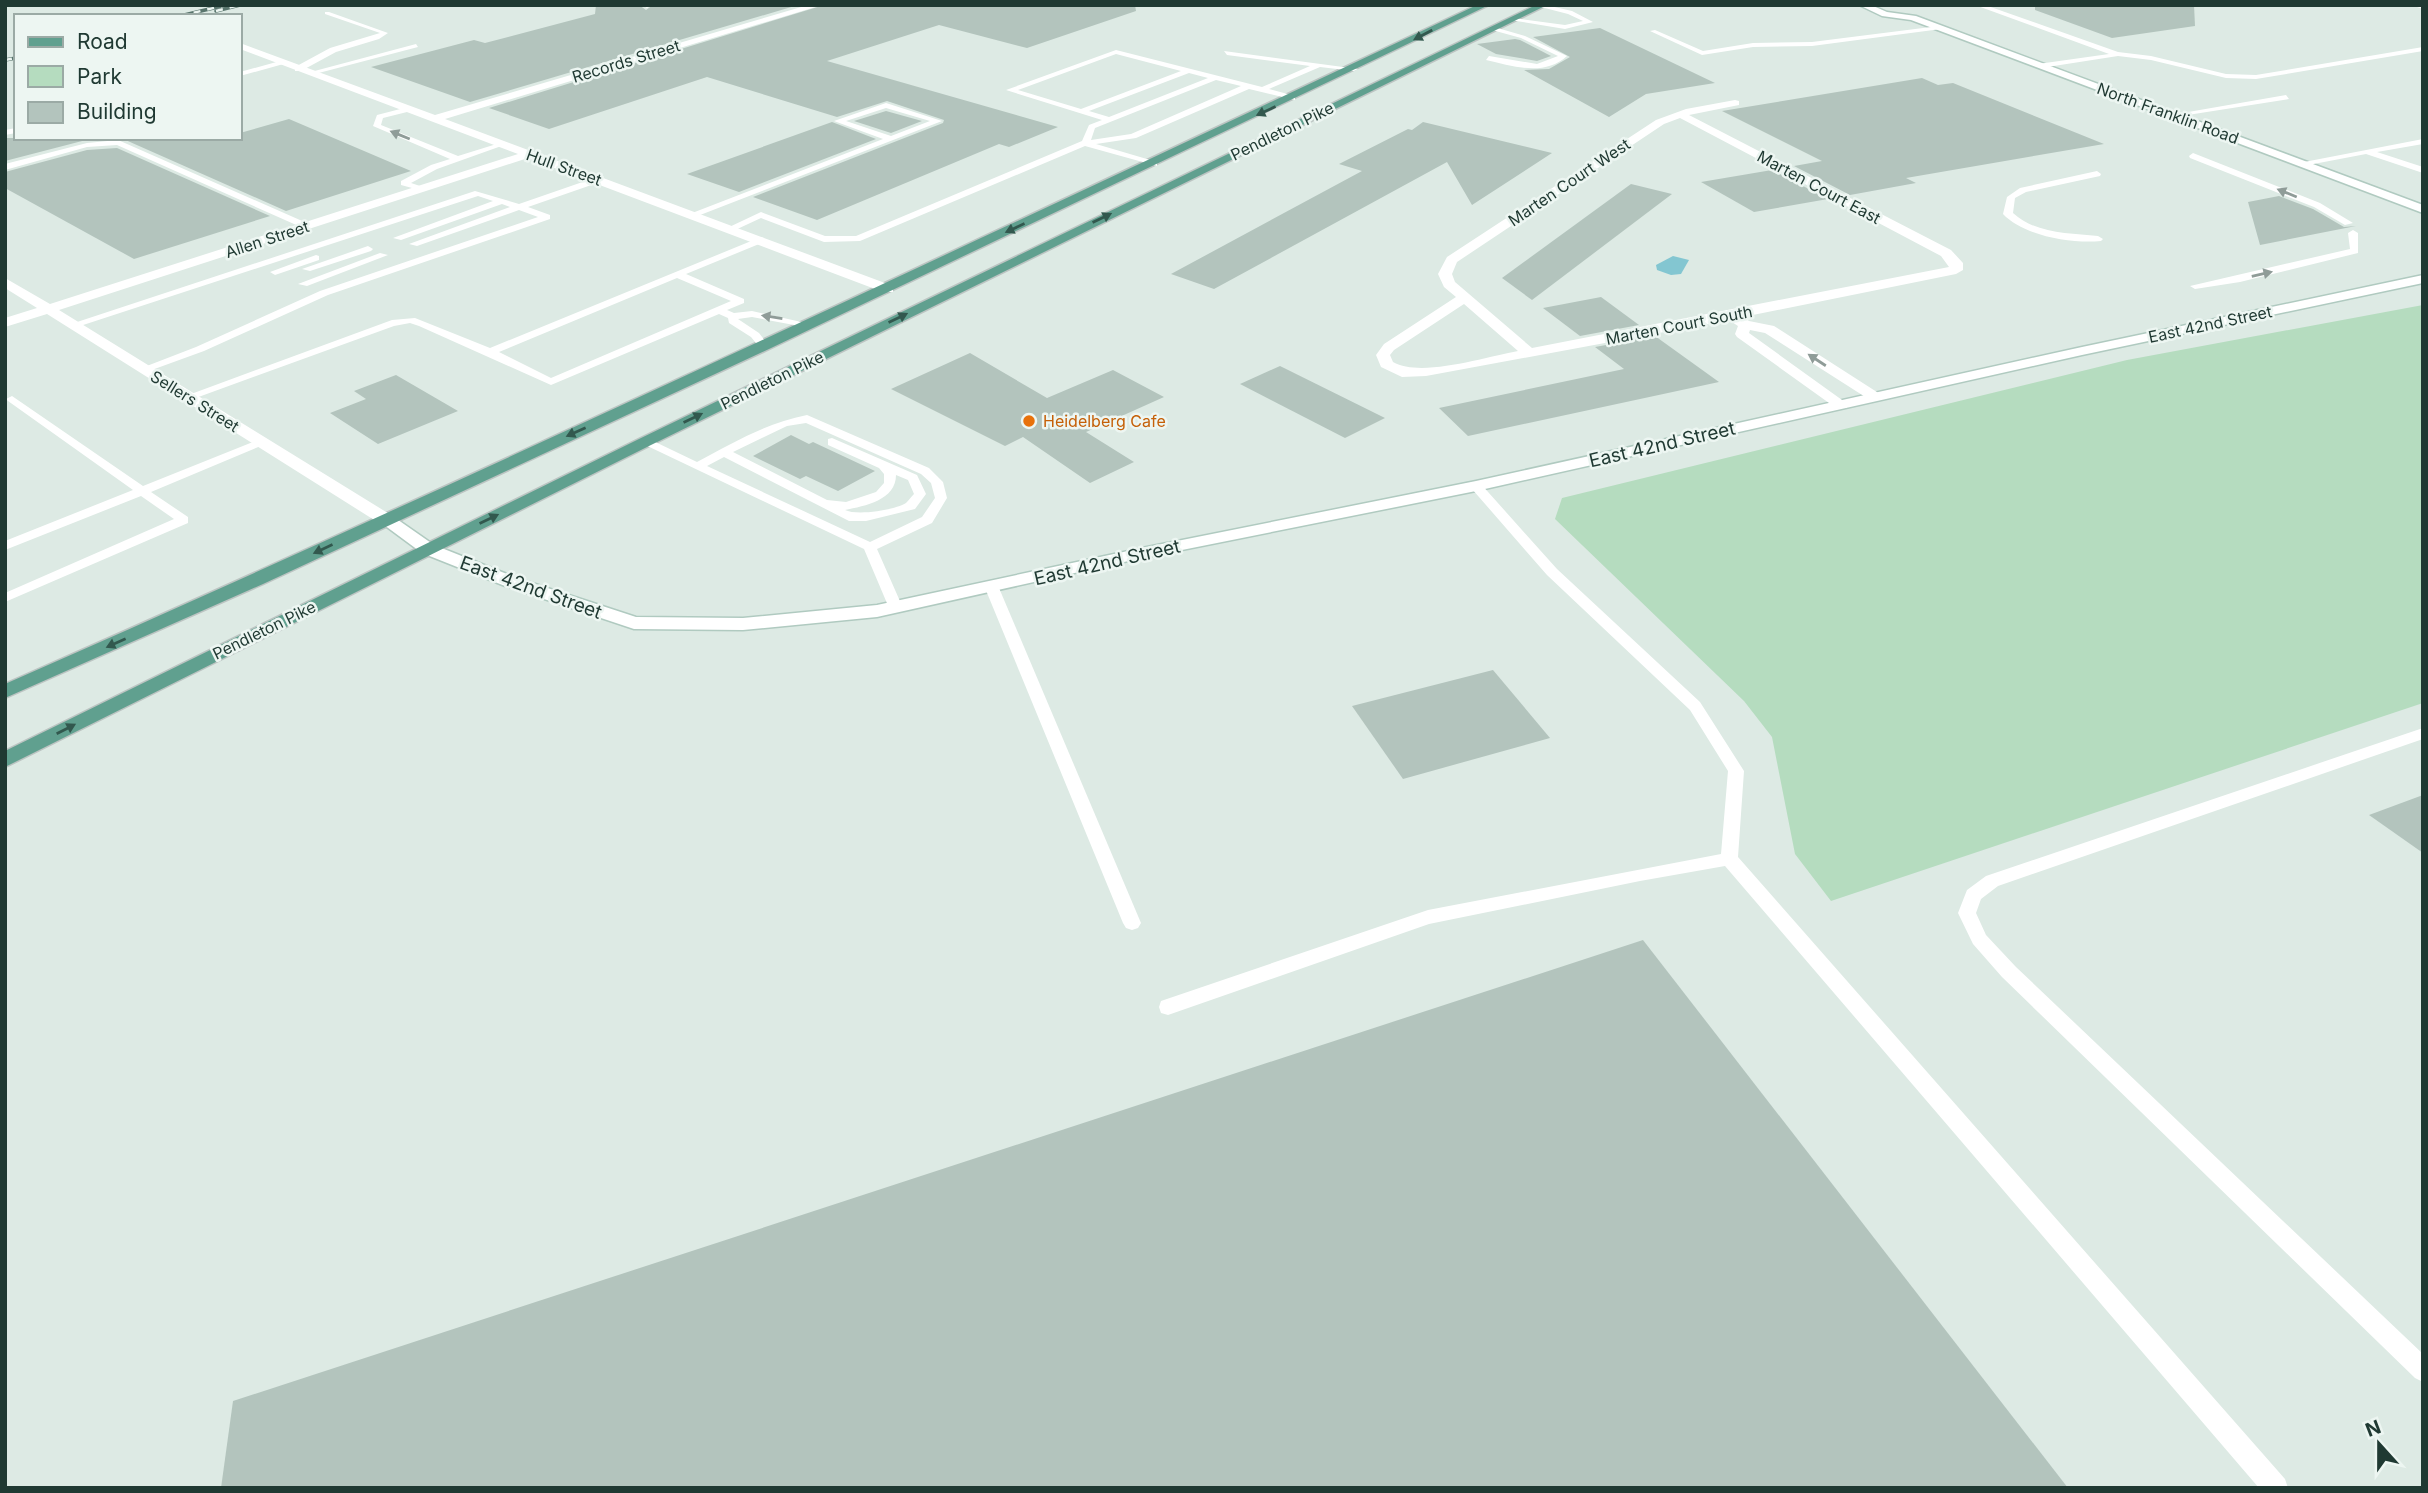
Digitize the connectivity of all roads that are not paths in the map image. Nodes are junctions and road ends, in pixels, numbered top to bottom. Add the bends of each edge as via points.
1 (818, 5) edge
2 (1485, 5) edge
3 (1863, 5) edge
4 (1894, 5) edge
5 (1978, 5) edge
6 (2416, 5) edge
7 (1542, 6) edge
8 (2423, 7) edge
9 (327, 13) dead end
10 (1913, 18) junction
11 (1513, 20) junction
12 (1939, 28) junction
13 (1494, 29) junction
14 (1653, 31) dead end
15 (416, 46) dead end
16 (242, 47) edge
17 (2423, 49) edge
18 (1227, 53) dead end
19 (2117, 54) junction
20 (1489, 58) dead end
21 (284, 63) junction
22 (1320, 64) junction
23 (2041, 66) junction
24 (298, 69) junction
25 (1354, 69) junction
26 (1187, 71) junction
27 (242, 74) edge
28 (311, 74) junction
29 (1214, 78) junction
30 (1248, 86) junction
31 (1262, 90) junction
32 (2286, 97) dead end
33 (1292, 98) junction
34 (1735, 103) dead end
35 (408, 109) junction
36 (1080, 111) junction
37 (1679, 114) junction
38 (2175, 115) junction
39 (434, 119) junction
40 (1109, 120) junction
41 (891, 139) junction
42 (2423, 141) edge
43 (1085, 143) junction
44 (502, 144) junction
45 (2367, 151) junction
46 (529, 154) junction
47 (2193, 156) dead end
48 (458, 159) junction
49 (2302, 163) junction
50 (1154, 164) junction
51 (5, 167) edge
52 (2423, 170) edge
53 (2097, 174) dead end
54 (597, 180) junction
55 (420, 189) junction
56 (490, 197) junction
57 (503, 201) junction
58 (520, 207) junction
59 (2423, 209) edge
60 (692, 215) junction
61 (306, 226) junction
62 (730, 229) junction
63 (2098, 239) dead end
64 (761, 240) junction
65 (414, 244) dead end
66 (363, 246) dead end
67 (383, 255) dead end
68 (1956, 263) joint
69 (259, 265) junction
70 (280, 274) junction
71 (677, 274) junction
72 (2423, 279) edge
73 (5, 282) edge
74 (303, 284) junction
75 (2195, 286) dead end
76 (888, 289) junction
77 (639, 290) junction
78 (324, 293) junction
79 (652, 296) dead end
80 (1465, 297) junction
81 (604, 304) junction
82 (47, 309) junction
83 (718, 310) junction
84 (619, 311) dead end
85 (1732, 315) junction
86 (733, 316) junction
87 (568, 319) junction
88 (5, 323) edge
89 (73, 325) junction
90 (810, 325) junction
91 (1745, 325) junction
92 (582, 326) dead end
93 (532, 334) junction
94 (545, 341) dead end
95 (764, 346) junction
96 (490, 352) junction
97 (1529, 353) junction
98 (145, 369) junction
99 (189, 397) junction
100 (1875, 397) junction
101 (12, 399) dead end
102 (1841, 405) junction
103 (784, 423) junction
104 (645, 442) junction
105 (262, 443) junction
106 (723, 452) junction
107 (883, 465) junction
108 (698, 466) junction
109 (1476, 486) junction
110 (143, 490) junction
111 (824, 504) junction
112 (385, 519) junction
113 (5, 545) edge
114 (870, 547) junction
115 (428, 549) junction
116 (992, 588) junction
117 (5, 598) edge
118 (896, 608) junction
119 (5, 692) edge
120 (2423, 733) edge
121 (5, 760) edge
122 (1729, 859) junction
123 (1132, 923) dead end
124 (1168, 1007) dead end
125 (2423, 1370) edge
126 (2276, 1488) edge

1 - 39 street, Records Street
2 -> 25 main road, Pendleton Pike
3 - 10 street, North Franklin Road
4 - 10 street, North Franklin Road via 1910,11
5 - 19 lane
6 - 8 lane
7 - 11 main road, Pendleton Pike
7 - 11 lane via 1591,22 1565,27
9 - 24 lane via 385,33 333,50
10 - 12 street, North Franklin Road
11 - 13 main road, Pendleton Pike
12 - 14 lane via 1702,53
12 - 23 street, North Franklin Road
13 - 20 lane via 1563,56 1546,66
104 -> 13 main road, Pendleton Pike
15 - 28 lane
16 - 21 street, Hull Street
17 - 19 lane via 2256,77 2233,77
18 - 22 lane
19 - 23 lane
21 - 24 street, Hull Street
21 - 27 lane
22 - 25 lane
22 - 31 lane
23 - 38 street, North Franklin Road
24 - 28 street, Hull Street
25 - 33 main road, Pendleton Pike
26 - 29 lane
26 - 36 lane
26 - 36 lane via 1116,52 1010,90
28 - 35 street, Hull Street
29 - 30 lane
29 - 40 lane
30 - 31 lane
30 - 43 lane via 1133,136
31 - 33 lane
32 - 38 lane
33 -> 50 main road, Pendleton Pike
34 - 37 street, Marten Court West
35 - 39 street, Hull Street
48 -> 35 lane via 377,126 380,117
36 - 40 lane
37 - 68 street, Marten Court East via 1946,253
37 - 80 street, Marten Court West via 1649,128 1452,260 1445,276
38 - 49 street, North Franklin Road
39 - 44 street, Hull Street
40 - 43 lane via 1092,127
41 - 41 lane via 938,121 886,105 838,121
41 - 60 lane
42 - 45 lane
43 - 50 lane
43 - 62 lane via 857,239 824,239 761,215
44 - 46 street, Hull Street
44 - 48 lane
45 - 49 lane
45 - 52 lane
46 - 54 street, Hull Street
46 - 55 street, Allen Street
75 -> 47 lane via 2356,251 2350,228 2317,205
48 - 55 lane via 404,183
49 - 59 street, North Franklin Road
50 -> 76 main road, Pendleton Pike
51 - 61 lane via 87,145 118,142
53 - 63 lane via 2022,190 2011,197 2008,214 2034,230
54 - 58 lane
54 - 60 street, Hull Street
55 - 61 street, Allen Street
56 - 57 lane
56 - 57 lane via 393,235
56 - 69 lane via 478,193
57 - 58 lane
58 - 65 lane
58 - 78 lane via 547,217
60 - 62 street, Hull Street
61 - 82 street, Allen Street
62 - 64 street, Hull Street
64 - 71 lane
64 - 76 street, Hull Street
66 - 70 lane
67 - 74 lane
68 - 85 street, Marten Court South via 1956,270 1949,272
69 - 70 lane
69 - 89 lane
70 - 74 lane
71 - 77 lane
71 - 83 lane via 740,301
72 - 100 street, East 42nd Street
73 - 82 street, Sellers Street
74 - 78 lane
76 - 90 main road, Pendleton Pike
77 - 79 lane
77 - 81 lane
78 - 98 lane
80 - 97 street, Marten Court West
80 - 97 street, Marten Court South via 1385,352 1384,361 1402,373 1417,373
81 - 84 lane
81 - 87 lane
82 - 88 street, Allen Street
82 - 89 street, Sellers Street
83 - 86 lane
83 - 96 lane via 695,316 551,382
85 - 91 street
85 - 97 street, Marten Court South
90 -> 86 lane via 752,314
86 - 95 lane via 733,321
87 - 92 lane
87 - 93 lane
89 - 98 street, Sellers Street
90 - 95 main road, Pendleton Pike
100 -> 91 street via 1769,329
91 - 102 street via 1742,334
93 - 94 lane
93 - 96 lane
95 -> 112 main road, Pendleton Pike
96 - 99 lane via 411,320
98 - 99 street, Sellers Street
99 - 105 street, Sellers Street
100 - 102 street, East 42nd Street
101 - 110 lane
102 - 109 street, East 42nd Street
103 - 106 lane
103 - 107 lane
103 - 114 lane via 807,419 925,471 937,482 941,498 927,520
104 - 108 lane
115 -> 104 main road, Pendleton Pike
105 - 110 lane
105 - 112 street, Sellers Street
106 - 108 lane
106 - 111 lane
107 - 111 lane via 890,473 890,483 880,495 846,506
107 - 111 lane via 914,478 920,494 910,506 849,517
108 - 114 lane
109 - 116 street, East 42nd Street
109 - 122 lane via 1552,572 1695,706 1736,771
110 - 113 lane
110 - 117 lane via 183,520
112 - 115 street, East 42nd Street
112 -> 119 main road, Pendleton Pike
114 - 118 lane
115 - 118 street, East 42nd Street via 634,623 743,624
121 -> 115 main road, Pendleton Pike
116 - 118 street, East 42nd Street
116 - 123 lane
120 - 125 lane via 1992,881 1973,895 1967,913 1979,939 2010,972
122 - 124 lane via 1428,917
122 - 126 lane

